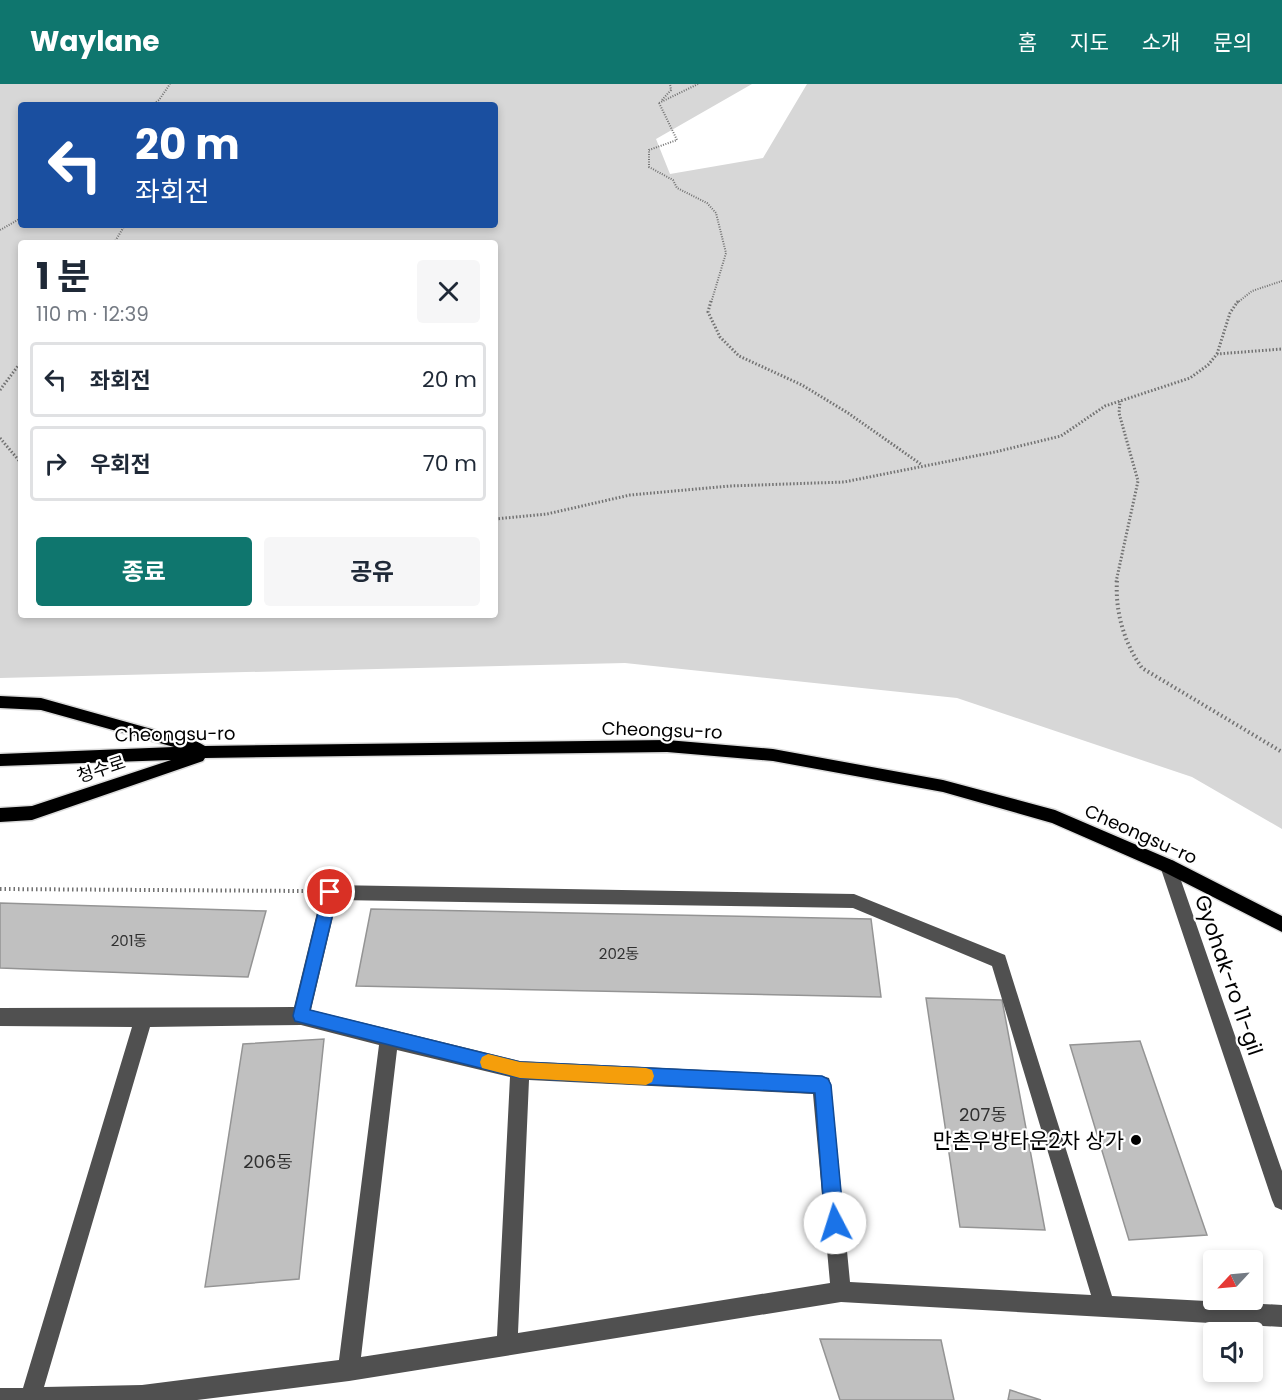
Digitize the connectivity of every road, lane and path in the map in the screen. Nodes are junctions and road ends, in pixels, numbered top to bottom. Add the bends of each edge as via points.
1 (170, 84) edge
2 (670, 84) edge
3 (698, 84) edge
4 (156, 102) edge
5 (660, 102) junction
6 (18, 220) edge
7 (0, 230) edge
8 (1282, 281) edge
9 (1282, 349) edge
10 (1217, 354) junction
11 (18, 366) edge
12 (0, 390) edge
13 (1120, 401) junction
14 (0, 438) edge
15 (18, 460) edge
16 (923, 466) junction
17 (498, 519) edge
18 (0, 702) edge
19 (213, 752) junction
20 (1282, 752) edge
21 (4, 758) edge
22 (0, 815) edge
23 (1168, 866) junction
24 (0, 889) edge
25 (330, 892) junction
26 (1282, 924) edge
27 (301, 1016) junction
28 (0, 1017) edge
29 (144, 1018) junction
30 (389, 1039) junction
31 (520, 1070) junction
32 (1282, 1200) edge
33 (841, 1292) junction
34 (1105, 1306) junction
35 (1282, 1316) edge
36 (507, 1345) junction
37 (349, 1370) junction
38 (141, 1398) edge
39 (0, 1399) edge
40 (30, 1399) edge

1 - 4 path
2 - 5 path via 671,90
3 - 5 path
5 - 16 path via 677,140 649,150 649,167 673,180 676,188 707,203 716,213 726,253 708,312 720,337 739,356 802,385
6 - 7 path
8 - 10 path via 1264,285 1230,311
9 - 10 path
10 - 13 path via 1190,378
11 - 12 path
13 - 16 path via 1105,406 1061,436
13 - 20 path via 1119,413 1138,482 1116,583 1119,616 1130,651 1142,668 1162,682
14 - 15 path
16 - 17 path via 844,482 630,495 547,514
18 - 19 main road via 41,704
19 - 21 main road, Cheongsu-ro
19 - 22 main road, 청수로 via 32,813
19 - 23 main road, Cheongsu-ro via 667,746 773,756 944,786 1044,814
23 - 26 main road, Cheongsu-ro
23 - 32 street, Gyohak-ro 11-gil
24 - 25 path
25 - 27 street
25 - 34 street via 854,901 999,961
27 - 29 street
27 - 30 street
28 - 29 street
29 - 40 street
30 - 31 street
30 - 37 street
31 - 33 street via 822,1085
31 - 36 street
33 - 34 street
33 - 36 street
34 - 35 street
36 - 37 street
37 - 38 street
38 - 40 street
39 - 40 street

